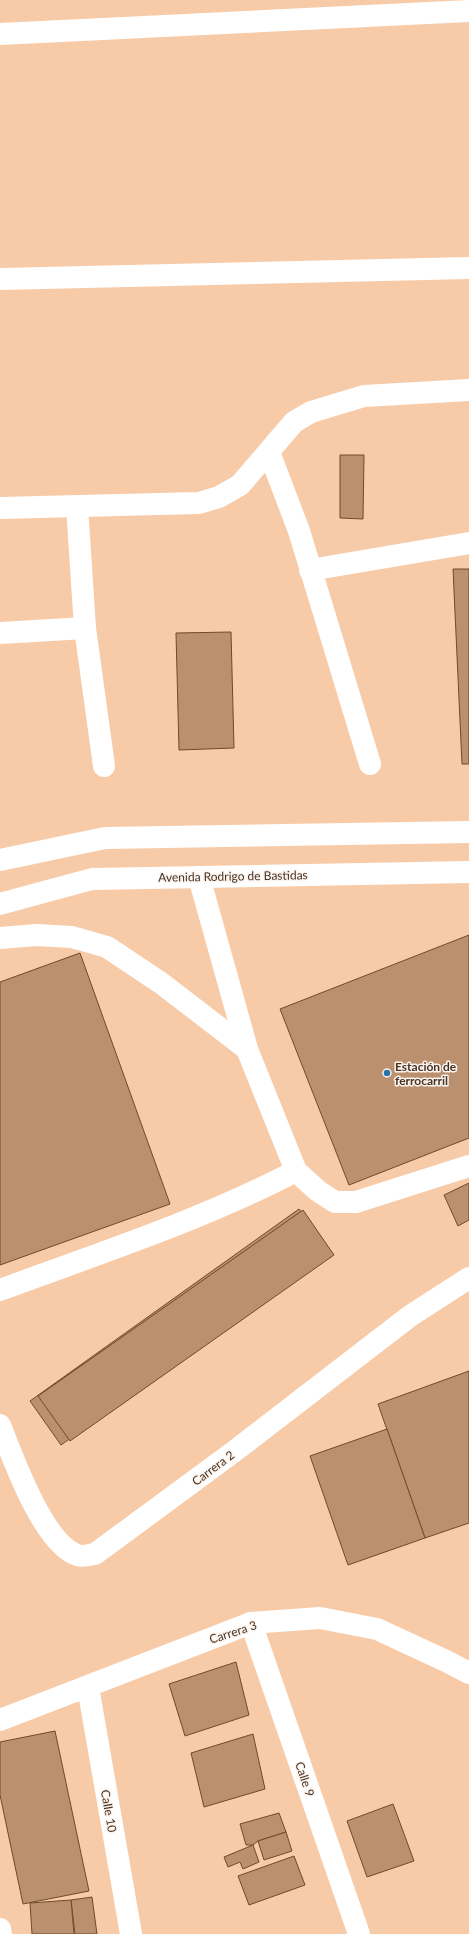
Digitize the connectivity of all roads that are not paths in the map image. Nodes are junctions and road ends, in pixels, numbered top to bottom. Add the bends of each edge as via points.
1 (469, 11) edge
2 (0, 34) edge
3 (469, 268) edge
4 (0, 279) edge
5 (469, 390) edge
6 (269, 452) junction
7 (78, 506) junction
8 (0, 508) edge
9 (469, 543) edge
10 (310, 570) junction
11 (85, 628) junction
12 (0, 633) edge
13 (370, 764) dead end
14 (104, 766) dead end
15 (469, 832) edge
16 (0, 860) edge
17 (469, 872) edge
18 (199, 877) junction
19 (0, 904) edge
20 (0, 938) edge
21 (248, 1049) junction
22 (469, 1166) edge
23 (296, 1171) junction
24 (469, 1278) edge
25 (0, 1290) edge
26 (0, 1425) edge
27 (251, 1623) junction
28 (469, 1673) edge
29 (88, 1687) junction
30 (0, 1720) edge
31 (0, 1929) edge
32 (1, 1934) edge
33 (131, 1934) edge
34 (360, 1934) edge

1 - 2 main road
3 - 4 main road
5 - 6 main road via 364,396 311,412 294,422
6 - 7 main road via 240,485 199,503
6 - 10 main road
7 - 8 main road
7 - 11 main road
9 - 10 main road
10 - 13 main road
11 - 12 main road
11 - 14 main road
15 - 16 main road via 105,838
17 - 18 main road, Avenida Rodrigo de Bastidas
18 - 19 main road, Avenida Rodrigo de Bastidas via 92,879
18 - 21 main road
20 - 21 main road via 36,935 72,937 106,947 161,983
21 - 23 main road
22 - 23 main road via 356,1202 334,1202
23 - 25 main road via 190,1220
24 - 26 main road, Carrera 2 via 410,1316 232,1453 95,1554 78,1556 59,1542 44,1521 24,1483
27 - 28 main road, Carrera 3 via 320,1618 377,1629
27 - 29 main road, Carrera 3
27 - 34 main road, Calle 9
29 - 30 main road, Carrera 3
29 - 33 main road, Calle 10
31 - 32 main road

